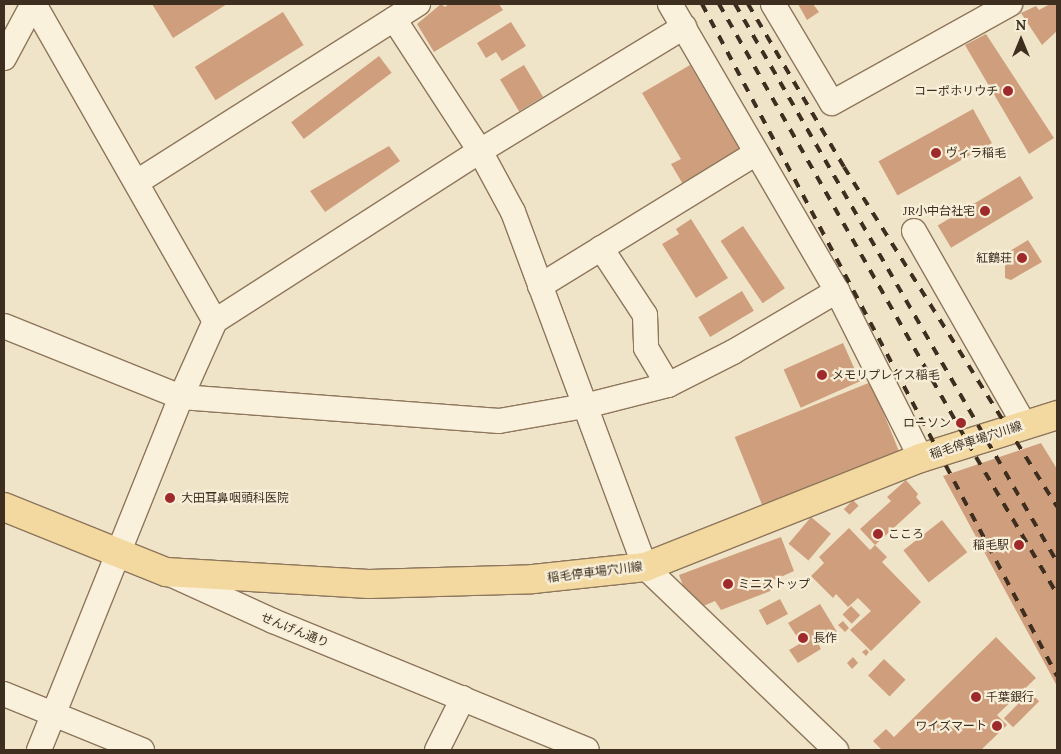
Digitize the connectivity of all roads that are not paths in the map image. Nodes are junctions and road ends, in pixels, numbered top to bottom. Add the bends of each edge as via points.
1 (33, 4) edge
2 (418, 4) edge
3 (670, 4) edge
4 (773, 4) edge
5 (1010, 4) edge
6 (394, 19) junction
7 (684, 26) junction
8 (4, 58) edge
9 (480, 151) junction
10 (756, 153) junction
11 (137, 182) junction
12 (914, 230) dead end
13 (601, 248) junction
14 (540, 286) junction
15 (836, 291) junction
16 (215, 321) junction
17 (4, 326) edge
18 (668, 384) junction
19 (181, 398) junction
20 (585, 406) junction
21 (1057, 414) edge
22 (1024, 424) junction
23 (922, 458) junction
24 (4, 507) edge
25 (119, 553) junction
26 (645, 567) junction
27 (166, 572) junction
28 (4, 694) edge
29 (463, 698) junction
30 (54, 714) junction
31 (39, 750) edge
32 (142, 750) edge
33 (437, 750) edge
34 (587, 750) edge
35 (836, 750) edge

1 - 8 street
1 - 11 street
2 - 6 street
3 - 7 street
4 - 5 street via 832,103
6 - 9 street
6 - 11 street
7 - 9 street
7 - 10 street
9 - 14 street via 513,212
9 - 16 street
10 - 13 street
10 - 15 street
11 - 16 street
12 - 22 street
13 - 14 street
13 - 18 street via 645,315 646,348
14 - 20 street
15 - 18 street via 733,352
15 - 23 street
16 - 19 street
17 - 19 street
18 - 20 street
19 - 20 street via 499,421
19 - 25 street
20 - 26 street
21 - 22 main road, 稲毛停車場穴川線
22 - 23 main road, 稲毛停車場穴川線
23 - 26 main road, 稲毛停車場穴川線
24 - 25 main road, せんげん通り
25 - 27 main road, せんげん通り
25 - 30 street
26 - 27 main road, 稲毛停車場穴川線 via 533,579 370,584
26 - 35 street
27 - 29 street, せんげん通り via 273,621
28 - 30 street
29 - 33 street
29 - 34 street, せんげん通り
30 - 31 street
30 - 32 street

